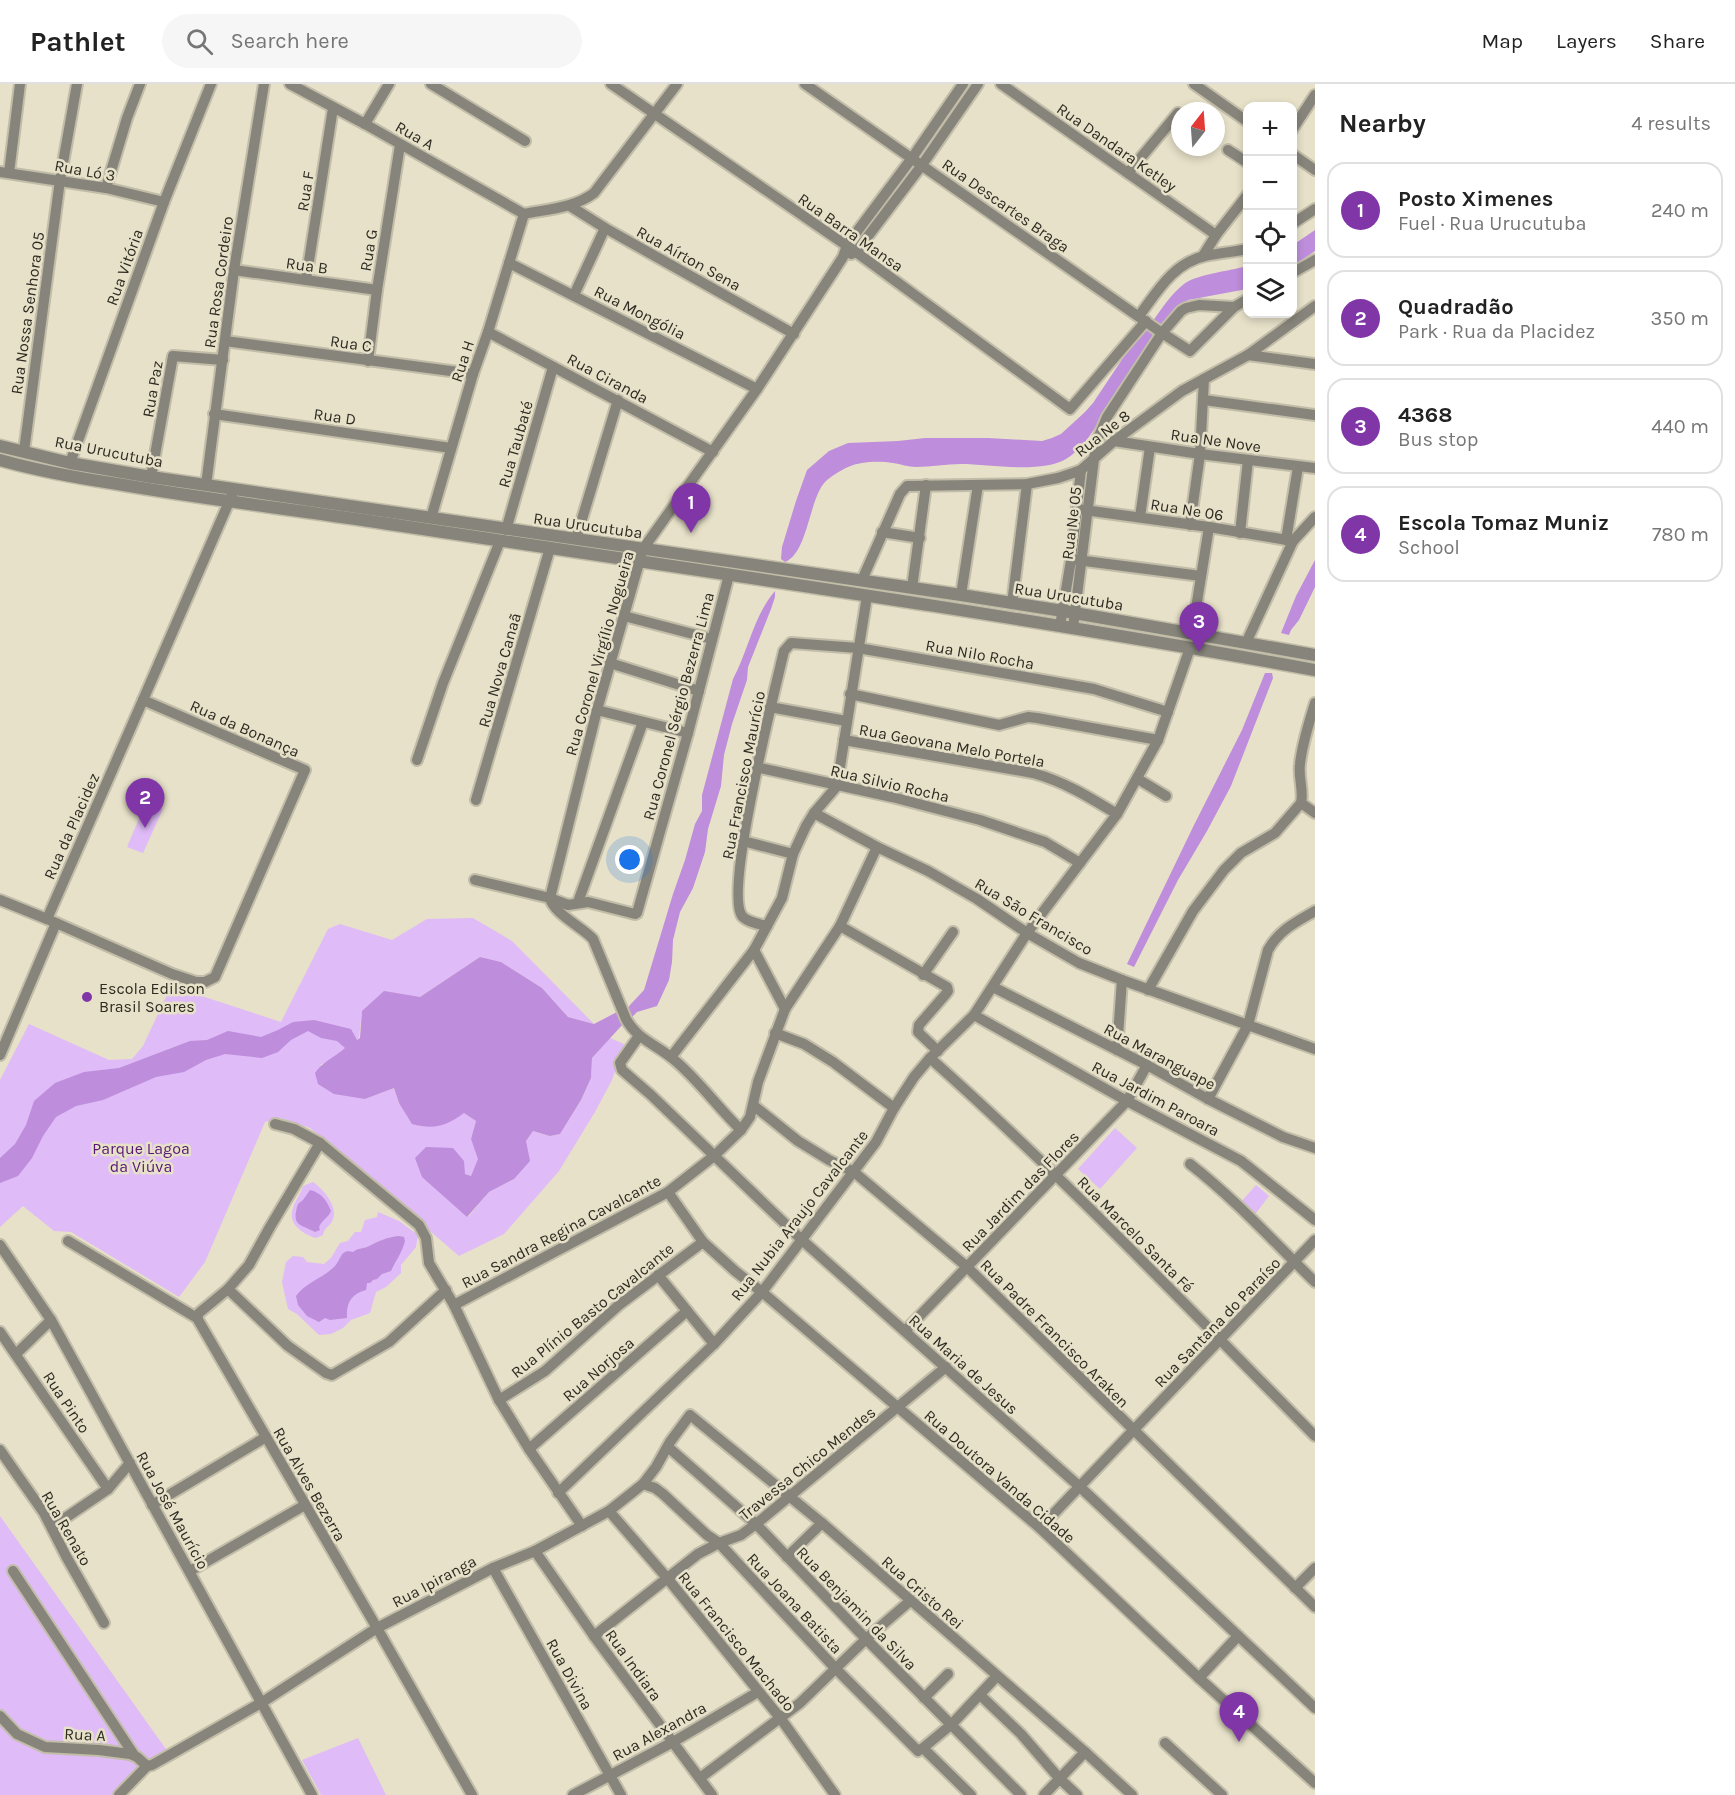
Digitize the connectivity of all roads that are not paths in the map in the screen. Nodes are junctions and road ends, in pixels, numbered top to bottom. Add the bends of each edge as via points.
1 (20, 84) edge
2 (77, 84) edge
3 (140, 84) edge
4 (211, 84) edge
5 (264, 84) edge
6 (290, 84) edge
7 (389, 84) edge
8 (431, 84) edge
9 (611, 84) edge
10 (677, 84) edge
11 (805, 84) edge
12 (963, 84) edge
13 (978, 84) edge
14 (1001, 84) edge
15 (1194, 84) edge
16 (1315, 95) edge
17 (333, 108) junction
18 (654, 114) junction
19 (1243, 118) edge
20 (1171, 121) edge
21 (365, 124) junction
22 (1297, 124) edge
23 (525, 141) dead end
24 (400, 145) junction
25 (1228, 150) dead end
26 (1296, 156) edge
27 (912, 158) junction
28 (1243, 160) edge
29 (922, 165) junction
30 (1315, 170) edge
31 (4, 172) edge
32 (1128, 173) junction
33 (60, 180) junction
34 (106, 188) junction
35 (1243, 200) edge
36 (164, 202) junction
37 (570, 206) junction
38 (1315, 209) edge
39 (524, 214) junction
40 (1297, 221) edge
41 (605, 228) junction
42 (1216, 235) junction
43 (851, 249) junction
44 (1243, 250) edge
45 (1203, 256) junction
46 (1315, 260) edge
47 (509, 263) junction
48 (234, 270) junction
49 (1297, 271) edge
50 (306, 280) junction
51 (377, 290) junction
52 (574, 295) junction
53 (1243, 302) edge
54 (1234, 307) junction
55 (1313, 309) edge
56 (1142, 319) junction
57 (488, 332) junction
58 (794, 333) junction
59 (1162, 333) junction
60 (225, 341) junction
61 (1248, 355) junction
62 (223, 360) junction
63 (369, 361) junction
64 (1315, 364) edge
65 (553, 367) junction
66 (473, 374) junction
67 (1204, 379) junction
68 (756, 389) junction
69 (618, 400) junction
70 (1204, 400) junction
71 (214, 414) junction
72 (1315, 415) edge
73 (1114, 441) junction
74 (0, 446) edge
75 (451, 447) junction
76 (1150, 447) junction
77 (24, 451) junction
78 (713, 452) junction
79 (1200, 454) junction
80 (1095, 457) junction
81 (0, 460) edge
82 (1248, 460) junction
83 (70, 463) junction
84 (1298, 467) junction
85 (1315, 468) edge
86 (1081, 470) junction
87 (151, 477) junction
88 (1027, 484) junction
89 (206, 485) junction
90 (926, 485) junction
91 (978, 485) junction
92 (235, 489) junction
93 (229, 502) junction
94 (1083, 510) junction
95 (354, 513) junction
96 (377, 516) junction
97 (1140, 517) junction
98 (1315, 517) edge
99 (431, 518) junction
100 (1190, 525) junction
101 (1209, 527) junction
102 (882, 532) junction
103 (1240, 533) junction
104 (503, 535) junction
105 (920, 537) junction
106 (576, 539) junction
107 (1289, 541) junction
108 (550, 548) junction
109 (642, 555) junction
110 (1077, 560) junction
111 (729, 575) junction
112 (1201, 576) junction
113 (862, 580) junction
114 (912, 588) junction
115 (961, 595) junction
116 (867, 596) junction
117 (1012, 604) junction
118 (1069, 612) junction
119 (624, 616) junction
120 (1060, 626) junction
121 (1073, 628) junction
122 (1192, 633) junction
123 (712, 639) junction
124 (1246, 643) junction
125 (785, 648) joint
126 (858, 648) junction
127 (1190, 648) junction
128 (1315, 655) edge
129 (610, 663) junction
130 (1315, 670) edge
131 (699, 691) junction
132 (850, 694) junction
133 (143, 700) junction
134 (1315, 703) edge
135 (770, 707) junction
136 (597, 710) junction
137 (1168, 712) junction
138 (846, 721) junction
139 (643, 722) junction
140 (688, 733) junction
141 (844, 740) junction
142 (1158, 740) junction
143 (417, 760) dead end
144 (756, 767) junction
145 (1138, 779) junction
146 (837, 786) junction
147 (1166, 796) dead end
148 (476, 800) dead end
149 (1301, 803) junction
150 (814, 813) junction
151 (1315, 813) edge
152 (1117, 814) junction
153 (743, 841) junction
154 (877, 847) junction
155 (794, 854) junction
156 (1080, 863) junction
157 (475, 880) dead end
158 (549, 898) junction
159 (0, 900) edge
160 (578, 902) junction
161 (1315, 911) edge
162 (51, 921) junction
163 (767, 926) junction
164 (840, 926) junction
165 (953, 932) dead end
166 (1027, 933) junction
167 (754, 950) junction
168 (923, 975) junction
169 (1122, 981) junction
170 (993, 987) junction
171 (1148, 990) junction
172 (785, 1009) junction
173 (974, 1015) junction
174 (1248, 1025) junction
175 (776, 1033) junction
176 (639, 1036) junction
177 (1315, 1049) edge
178 (1117, 1050) junction
179 (0, 1055) edge
180 (934, 1055) junction
181 (671, 1057) junction
182 (1147, 1065) junction
183 (1208, 1099) junction
184 (1127, 1101) junction
185 (753, 1105) junction
186 (894, 1108) junction
187 (275, 1124) dead end
188 (741, 1130) junction
189 (320, 1143) junction
190 (1315, 1148) edge
191 (714, 1156) junction
192 (1190, 1164) dead end
193 (854, 1172) junction
194 (1056, 1176) junction
195 (668, 1192) junction
196 (1315, 1220) edge
197 (802, 1240) junction
198 (1315, 1240) edge
199 (68, 1241) dead end
200 (703, 1242) junction
201 (0, 1245) edge
202 (1294, 1262) junction
203 (966, 1266) junction
204 (658, 1275) junction
205 (1315, 1282) edge
206 (228, 1288) junction
207 (446, 1290) junction
208 (762, 1292) junction
209 (454, 1305) junction
210 (687, 1311) junction
211 (197, 1318) junction
212 (51, 1320) junction
213 (905, 1331) junction
214 (0, 1332) edge
215 (1220, 1340) junction
216 (714, 1344) junction
217 (15, 1353) junction
218 (946, 1368) junction
219 (500, 1400) junction
220 (898, 1408) junction
221 (690, 1415) joint
222 (1134, 1431) junction
223 (1315, 1436) edge
224 (266, 1437) junction
225 (668, 1447) junction
226 (529, 1449) junction
227 (0, 1450) edge
228 (130, 1462) junction
229 (643, 1484) junction
230 (1080, 1487) junction
231 (108, 1489) junction
232 (558, 1494) junction
233 (788, 1496) junction
234 (152, 1505) junction
235 (305, 1505) junction
236 (609, 1511) junction
237 (822, 1523) junction
238 (756, 1524) junction
239 (582, 1526) junction
240 (52, 1527) junction
241 (1040, 1528) junction
242 (719, 1543) junction
243 (535, 1551) junction
244 (787, 1557) junction
245 (493, 1568) junction
246 (1315, 1568) edge
247 (12, 1571) dead end
248 (190, 1571) junction
249 (668, 1579) junction
250 (1295, 1588) junction
251 (910, 1601) junction
252 (1315, 1607) edge
253 (104, 1623) dead end
254 (377, 1628) junction
255 (594, 1636) junction
256 (1238, 1636) junction
257 (866, 1639) junction
258 (835, 1668) junction
259 (948, 1674) dead end
260 (997, 1677) junction
261 (1199, 1678) junction
262 (758, 1692) junction
263 (980, 1695) junction
264 (924, 1698) junction
265 (261, 1703) junction
266 (1315, 1708) edge
267 (0, 1716) edge
268 (781, 1719) junction
269 (952, 1724) junction
270 (672, 1742) junction
271 (1165, 1743) dead end
272 (920, 1750) junction
273 (1085, 1752) junction
274 (134, 1755) junction
275 (147, 1766) junction
276 (610, 1776) junction
277 (700, 1778) junction
278 (1059, 1778) junction
279 (1315, 1783) edge
280 (119, 1795) edge
281 (312, 1795) edge
282 (472, 1795) edge
283 (573, 1795) edge
284 (621, 1795) edge
285 (712, 1795) edge
286 (835, 1795) edge
287 (971, 1795) edge
288 (1021, 1795) edge
289 (1044, 1795) edge
290 (1077, 1795) edge
291 (1132, 1795) edge
292 (1222, 1795) edge

1 - 31 street
2 - 33 street, Rua Nossa Senhora 05
3 - 34 street
4 - 36 street, Rua Vitória
5 - 48 street, Rua Rosa Cordeiro
6 - 17 street, Rua A
7 - 21 street
8 - 23 street
9 - 18 street, Rua Barra Mansa
10 - 18 street
11 - 27 street, Rua Descartes Braga
12 - 27 street
13 - 29 street
14 - 32 street, Rua Dandara Ketley
15 - 19 street
16 - 22 street
17 - 21 street, Rua A
17 - 50 street, Rua F
18 - 37 street via 594,193
18 - 43 street, Rua Barra Mansa
20 - 32 street
21 - 24 street, Rua A
24 - 39 street, Rua A
24 - 51 street, Rua G
25 - 28 street
26 - 30 street
27 - 29 street, Rua Descartes Braga
27 - 43 street
29 - 43 street
29 - 56 street, Rua Descartes Braga
31 - 33 street, Rua Ló 3
32 - 42 street, Rua Dandara Ketley
33 - 34 street, Rua Ló 3
33 - 77 street, Rua Nossa Senhora 05
34 - 36 street, Rua Ló 3
35 - 42 street
36 - 83 street, Rua Vitória
37 - 39 street
37 - 41 street, Rua Aírton Sena
38 - 40 street
39 - 47 street, Rua H
41 - 52 street
41 - 58 street, Rua Aírton Sena
42 - 45 street
43 - 56 street, Rua Barra Mansa via 1070,409
43 - 58 street, Rua Coronel Virgílio Nogueira
44 - 45 street
45 - 56 street via 1171,273
46 - 49 street
47 - 52 street, Rua Mongólia
47 - 57 street, Rua H
48 - 50 street, Rua B
48 - 60 street, Rua Rosa Cordeiro
50 - 51 street, Rua B
51 - 63 street, Rua G
52 - 68 street, Rua Mongólia
53 - 54 street
54 - 59 street, Rua Ne 05 via 1186,308
54 - 59 street, Rua Descartes Braga via 1190,351
55 - 61 street, Rua Ne 8
56 - 59 street, Rua Descartes Braga
57 - 65 street, Rua Ciranda
57 - 66 street, Rua H
58 - 68 street, Rua Coronel Virgílio Nogueira
59 - 80 street, Rua Ne 05 via 1107,417 1096,443
60 - 62 street, Rua Rosa Cordeiro
60 - 63 street, Rua C
61 - 64 street
61 - 67 street, Rua Ne 8
62 - 71 street, Rua Rosa Cordeiro
62 - 87 street, Rua Paz via 173,356
63 - 66 street, Rua C
65 - 69 street, Rua Ciranda
65 - 104 street, Rua Taubaté
66 - 75 street, Rua H
67 - 70 street
67 - 73 street, Rua Ne 8
68 - 78 street, Rua Coronel Virgílio Nogueira
69 - 78 street, Rua Ciranda
69 - 106 street
70 - 72 street
70 - 79 street
71 - 75 street, Rua D
71 - 89 street, Rua Rosa Cordeiro
73 - 76 street, Rua Ne Nove
73 - 80 street, Rua Ne 8
74 - 77 street, Rua Urucutuba
75 - 99 street, Rua H
76 - 79 street, Rua Ne Nove
76 - 97 street
77 - 83 street, Rua Urucutuba
78 - 109 street, Rua Coronel Virgílio Nogueira
79 - 82 street, Rua Ne Nove
79 - 100 street
80 - 86 street, Rua Ne 8
80 - 94 street, Rua Ne 05
81 - 93 street, Rua Urucutuba via 67,476
82 - 84 street, Rua Ne Nove
82 - 103 street
83 - 87 street, Rua Urucutuba
84 - 85 street, Rua Ne Nove
84 - 107 street
86 - 88 street, Rua Ne 8
86 - 94 street, Rua Ne 05
87 - 89 street, Rua Urucutuba
88 - 91 street, Rua Ne 8
88 - 117 street
89 - 92 street, Rua Urucutuba
90 - 91 street, Rua Ne 8
90 - 102 street, Rua Ne 8 via 903,489
90 - 105 street
91 - 115 street
92 - 93 street
92 - 95 street, Rua Urucutuba
93 - 95 street, Rua Urucutuba
93 - 133 street
94 - 97 street, Rua Ne 06
94 - 110 street, Rua Ne 05
95 - 96 street, Rua Urucutuba
96 - 99 street, Rua Urucutuba
96 - 104 street, Rua Urucutuba
97 - 100 street, Rua Ne 06
98 - 107 street
99 - 104 street, Rua Urucutuba
100 - 101 street, Rua Ne 06
101 - 103 street, Rua Ne 06
101 - 112 street
102 - 105 street
102 - 113 street, Rua Ne 8
103 - 107 street, Rua Ne 06
104 - 106 street, Rua Urucutuba
104 - 108 street, Rua Urucutuba
104 - 143 street, Rua Taubaté via 443,683
105 - 114 street
106 - 109 street, Rua Urucutuba
107 - 124 street
108 - 109 street, Rua Urucutuba
108 - 148 street, Rua Nova Canaã
109 - 111 street, Rua Urucutuba
109 - 113 street, Rua Urucutuba
109 - 119 street, Rua Coronel Virgílio Nogueira
110 - 112 street
110 - 118 street, Rua Ne 05
111 - 116 street, Rua Urucutuba
111 - 123 street, Rua Coronel Sérgio Bezerra Lima
112 - 122 street
113 - 114 street, Rua Urucutuba
114 - 115 street, Rua Urucutuba
115 - 117 street, Rua Urucutuba
116 - 120 street, Rua Urucutuba
116 - 126 street
117 - 118 street, Rua Urucutuba
118 - 120 street, Rua Ne 05
118 - 121 street, Rua Ne 05
118 - 122 street, Rua Urucutuba
119 - 123 street
119 - 129 street, Rua Coronel Virgílio Nogueira
120 - 121 street, Rua Urucutuba
121 - 127 street, Rua Urucutuba
122 - 124 street, Rua Urucutuba
123 - 131 street, Rua Coronel Sérgio Bezerra Lima
124 - 128 street, Rua Urucutuba
125 - 126 street, Rua Nilo Rocha via 791,643
125 - 135 street, Rua Francisco Maurício
126 - 132 street
126 - 137 street, Rua Nilo Rocha via 1094,688
127 - 130 street, Rua Urucutuba
127 - 137 street, Rua Nubia Araujo Cavalcante
129 - 131 street
129 - 136 street, Rua Coronel Virgílio Nogueira
131 - 140 street, Rua Coronel Sérgio Bezerra Lima
132 - 138 street
132 - 142 street via 999,724 1028,717
133 - 162 street, Rua da Placidez
133 - 162 street, Rua da Bonança via 305,771 211,980 196,982 172,974
134 - 149 street via 1299,765
135 - 138 street, Rua Geovana Melo Portela
135 - 144 street, Rua Francisco Maurício
136 - 139 street
136 - 158 street, Rua Coronel Virgílio Nogueira
137 - 142 street, Rua Nubia Araujo Cavalcante
138 - 141 street
139 - 140 street
139 - 160 street
140 - 160 street, Rua Coronel Sérgio Bezerra Lima via 637,914
141 - 146 street
141 - 152 street, Rua Geovana Melo Portela via 1053,778
142 - 145 street, Rua Nubia Araujo Cavalcante
144 - 146 street, Rua Silvio Rocha
144 - 153 street, Rua Francisco Maurício
145 - 147 street
145 - 152 street, Rua Nubia Araujo Cavalcante
146 - 150 street
146 - 156 street, Rua Silvio Rocha via 969,817 1045,842
149 - 151 street
149 - 171 street via 1275,833 1241,853 1224,870 1193,911
150 - 154 street, Rua São Francisco
150 - 155 street
152 - 156 street, Rua Nubia Araujo Cavalcante
153 - 155 street
153 - 163 street, Rua Francisco Maurício via 737,905 743,917
154 - 164 street, Rua Sandra Regina Cavalcante
154 - 166 street, Rua São Francisco via 977,898
155 - 163 street via 782,898
156 - 166 street, Rua Nubia Araujo Cavalcante
157 - 158 street
158 - 160 street via 568,905
158 - 176 street via 553,907 593,939 626,1019
159 - 162 street
161 - 174 street via 1273,940
162 - 179 street, Rua da Placidez
163 - 167 street
164 - 168 street
164 - 172 street, Rua Sandra Regina Cavalcante
165 - 168 street
166 - 169 street, Rua São Francisco via 1079,963
166 - 170 street, Rua Nubia Araujo Cavalcante
167 - 172 street
167 - 181 street
168 - 180 street, Rua Marcelo Santa Fé via 948,991 918,1029
169 - 171 street, Rua São Francisco
169 - 178 street
170 - 173 street, Rua Nubia Araujo Cavalcante
170 - 178 street, Rua Maranguape
171 - 174 street, Rua São Francisco
172 - 175 street, Rua Sandra Regina Cavalcante
173 - 180 street, Rua Nubia Araujo Cavalcante
173 - 184 street, Rua Jardim Paroara
174 - 177 street, Rua São Francisco
174 - 183 street
175 - 185 street, Rua Sandra Regina Cavalcante
175 - 186 street via 804,1044
176 - 181 street
176 - 191 street, Rua Maria de Jesus via 620,1068
178 - 182 street, Rua Maranguape
180 - 186 street, Rua Nubia Araujo Cavalcante
180 - 194 street, Rua Marcelo Santa Fé
181 - 188 street
182 - 183 street, Rua Maranguape
182 - 184 street, Rua Jardim das Flores
183 - 190 street, Rua Maranguape via 1283,1137
184 - 194 street, Rua Jardim das Flores
184 - 196 street, Rua Jardim Paroara via 1241,1161
185 - 188 street, Rua Sandra Regina Cavalcante
185 - 193 street, Rua Padre Francisco Araken via 798,1141
186 - 193 street, Rua Nubia Araujo Cavalcante
187 - 189 street
188 - 191 street, Rua Sandra Regina Cavalcante
189 - 206 street via 249,1266
189 - 207 street via 419,1225 426,1238 429,1263
191 - 195 street, Rua Sandra Regina Cavalcante
191 - 197 street, Rua Maria de Jesus
192 - 202 street
193 - 197 street, Rua Nubia Araujo Cavalcante
193 - 203 street, Rua Padre Francisco Araken
194 - 203 street, Rua Jardim das Flores
194 - 215 street, Rua Marcelo Santa Fé
195 - 200 street, Rua Doutora Vanda Cidade
195 - 209 street, Rua Sandra Regina Cavalcante
197 - 208 street, Rua Nubia Araujo Cavalcante
197 - 213 street, Rua Maria de Jesus
198 - 202 street, Rua Santana do Paraíso
199 - 211 street, Rua Alves Bezerra
200 - 204 street, Rua Plínio Basto Cavalcante
200 - 208 street, Rua Doutora Vanda Cidade
201 - 212 street, Rua José Maurício
202 - 205 street
202 - 215 street, Rua Santana do Paraíso
203 - 213 street, Rua Jardim das Flores
203 - 222 street, Rua Padre Francisco Araken
204 - 210 street
204 - 219 street, Rua Plínio Basto Cavalcante via 545,1371
206 - 207 street via 288,1346 332,1375 388,1342
206 - 211 street
207 - 209 street
208 - 216 street, Rua Nubia Araujo Cavalcante
208 - 220 street, Rua Doutora Vanda Cidade
209 - 219 street
210 - 216 street
210 - 226 street, Rua Norjosa
211 - 224 street, Rua Alves Bezerra
212 - 217 street
212 - 228 street, Rua José Maurício
213 - 218 street, Rua Maria de Jesus
214 - 217 street, Rua Pinto
215 - 222 street, Rua Santana do Paraíso
215 - 223 street, Rua Marcelo Santa Fé
216 - 232 street, Rua Nubia Araujo Cavalcante
217 - 231 street, Rua Pinto
218 - 220 street, Travessa Chico Mendes
218 - 230 street, Rua Maria de Jesus
219 - 226 street
220 - 233 street, Travessa Chico Mendes
220 - 241 street, Rua Doutora Vanda Cidade
221 - 225 street, Rua Ipiranga
221 - 233 street, Rua Cristo Rei
222 - 230 street, Rua Santana do Paraíso
222 - 250 street, Rua Padre Francisco Araken
224 - 234 street
224 - 235 street, Rua Alves Bezerra
225 - 229 street, Rua Ipiranga
225 - 238 street, Rua Benjamin da Silva
226 - 232 street
227 - 240 street, Rua Renato
228 - 231 street
228 - 234 street, Rua José Maurício
229 - 236 street, Rua Ipiranga
229 - 242 street, Rua Joana Batista via 663,1494
230 - 241 street, Rua Santana do Paraíso
230 - 256 street, Rua Maria de Jesus
231 - 240 street
232 - 239 street
233 - 237 street, Rua Cristo Rei
233 - 238 street, Travessa Chico Mendes
234 - 248 street, Rua José Maurício
235 - 248 street
235 - 254 street, Rua Alves Bezerra
236 - 239 street, Rua Ipiranga
236 - 249 street, Rua Francisco Machado
237 - 244 street
237 - 251 street, Rua Cristo Rei
238 - 242 street, Travessa Chico Mendes
238 - 244 street, Rua Benjamin da Silva
239 - 243 street, Rua Ipiranga
240 - 253 street, Rua Renato
241 - 261 street, Rua Doutora Vanda Cidade
242 - 249 street, Travessa Chico Mendes via 698,1554
242 - 258 street, Rua Joana Batista
243 - 245 street, Rua Ipiranga
243 - 255 street, Rua Indiara
244 - 257 street, Rua Benjamin da Silva
245 - 254 street, Rua Ipiranga
245 - 276 street, Rua Divina
246 - 250 street
247 - 274 street
248 - 265 street, Rua José Maurício
249 - 255 street, Travessa Chico Mendes
249 - 262 street, Rua Francisco Machado
250 - 252 street, Rua Padre Francisco Araken
251 - 257 street
251 - 260 street, Rua Cristo Rei
254 - 265 street, Rua Ipiranga
254 - 282 street, Rua Alves Bezerra
255 - 270 street, Rua Indiara
256 - 261 street
256 - 266 street, Rua Maria de Jesus
257 - 258 street
257 - 264 street, Rua Benjamin da Silva
258 - 268 street
258 - 272 street, Rua Joana Batista
259 - 264 street
260 - 263 street
260 - 273 street, Rua Cristo Rei
261 - 279 street, Rua Doutora Vanda Cidade
262 - 268 street, Rua Francisco Machado
262 - 270 street, Rua Alexandra
263 - 269 street
263 - 278 street
264 - 269 street, Rua Benjamin da Silva
265 - 275 street, Rua Ipiranga
265 - 281 street, Rua José Maurício
267 - 274 street, Rua A via 17,1734 45,1747
268 - 277 street
268 - 286 street, Rua Francisco Machado
269 - 272 street
269 - 288 street, Rua Benjamin da Silva
270 - 276 street, Rua Alexandra
270 - 277 street, Rua Indiara
271 - 292 street
272 - 287 street, Rua Joana Batista
273 - 278 street
273 - 291 street, Rua Cristo Rei
274 - 275 street
275 - 280 street
276 - 283 street, Rua Alexandra
276 - 284 street, Rua Divina
277 - 285 street, Rua Indiara
278 - 289 street
278 - 290 street

